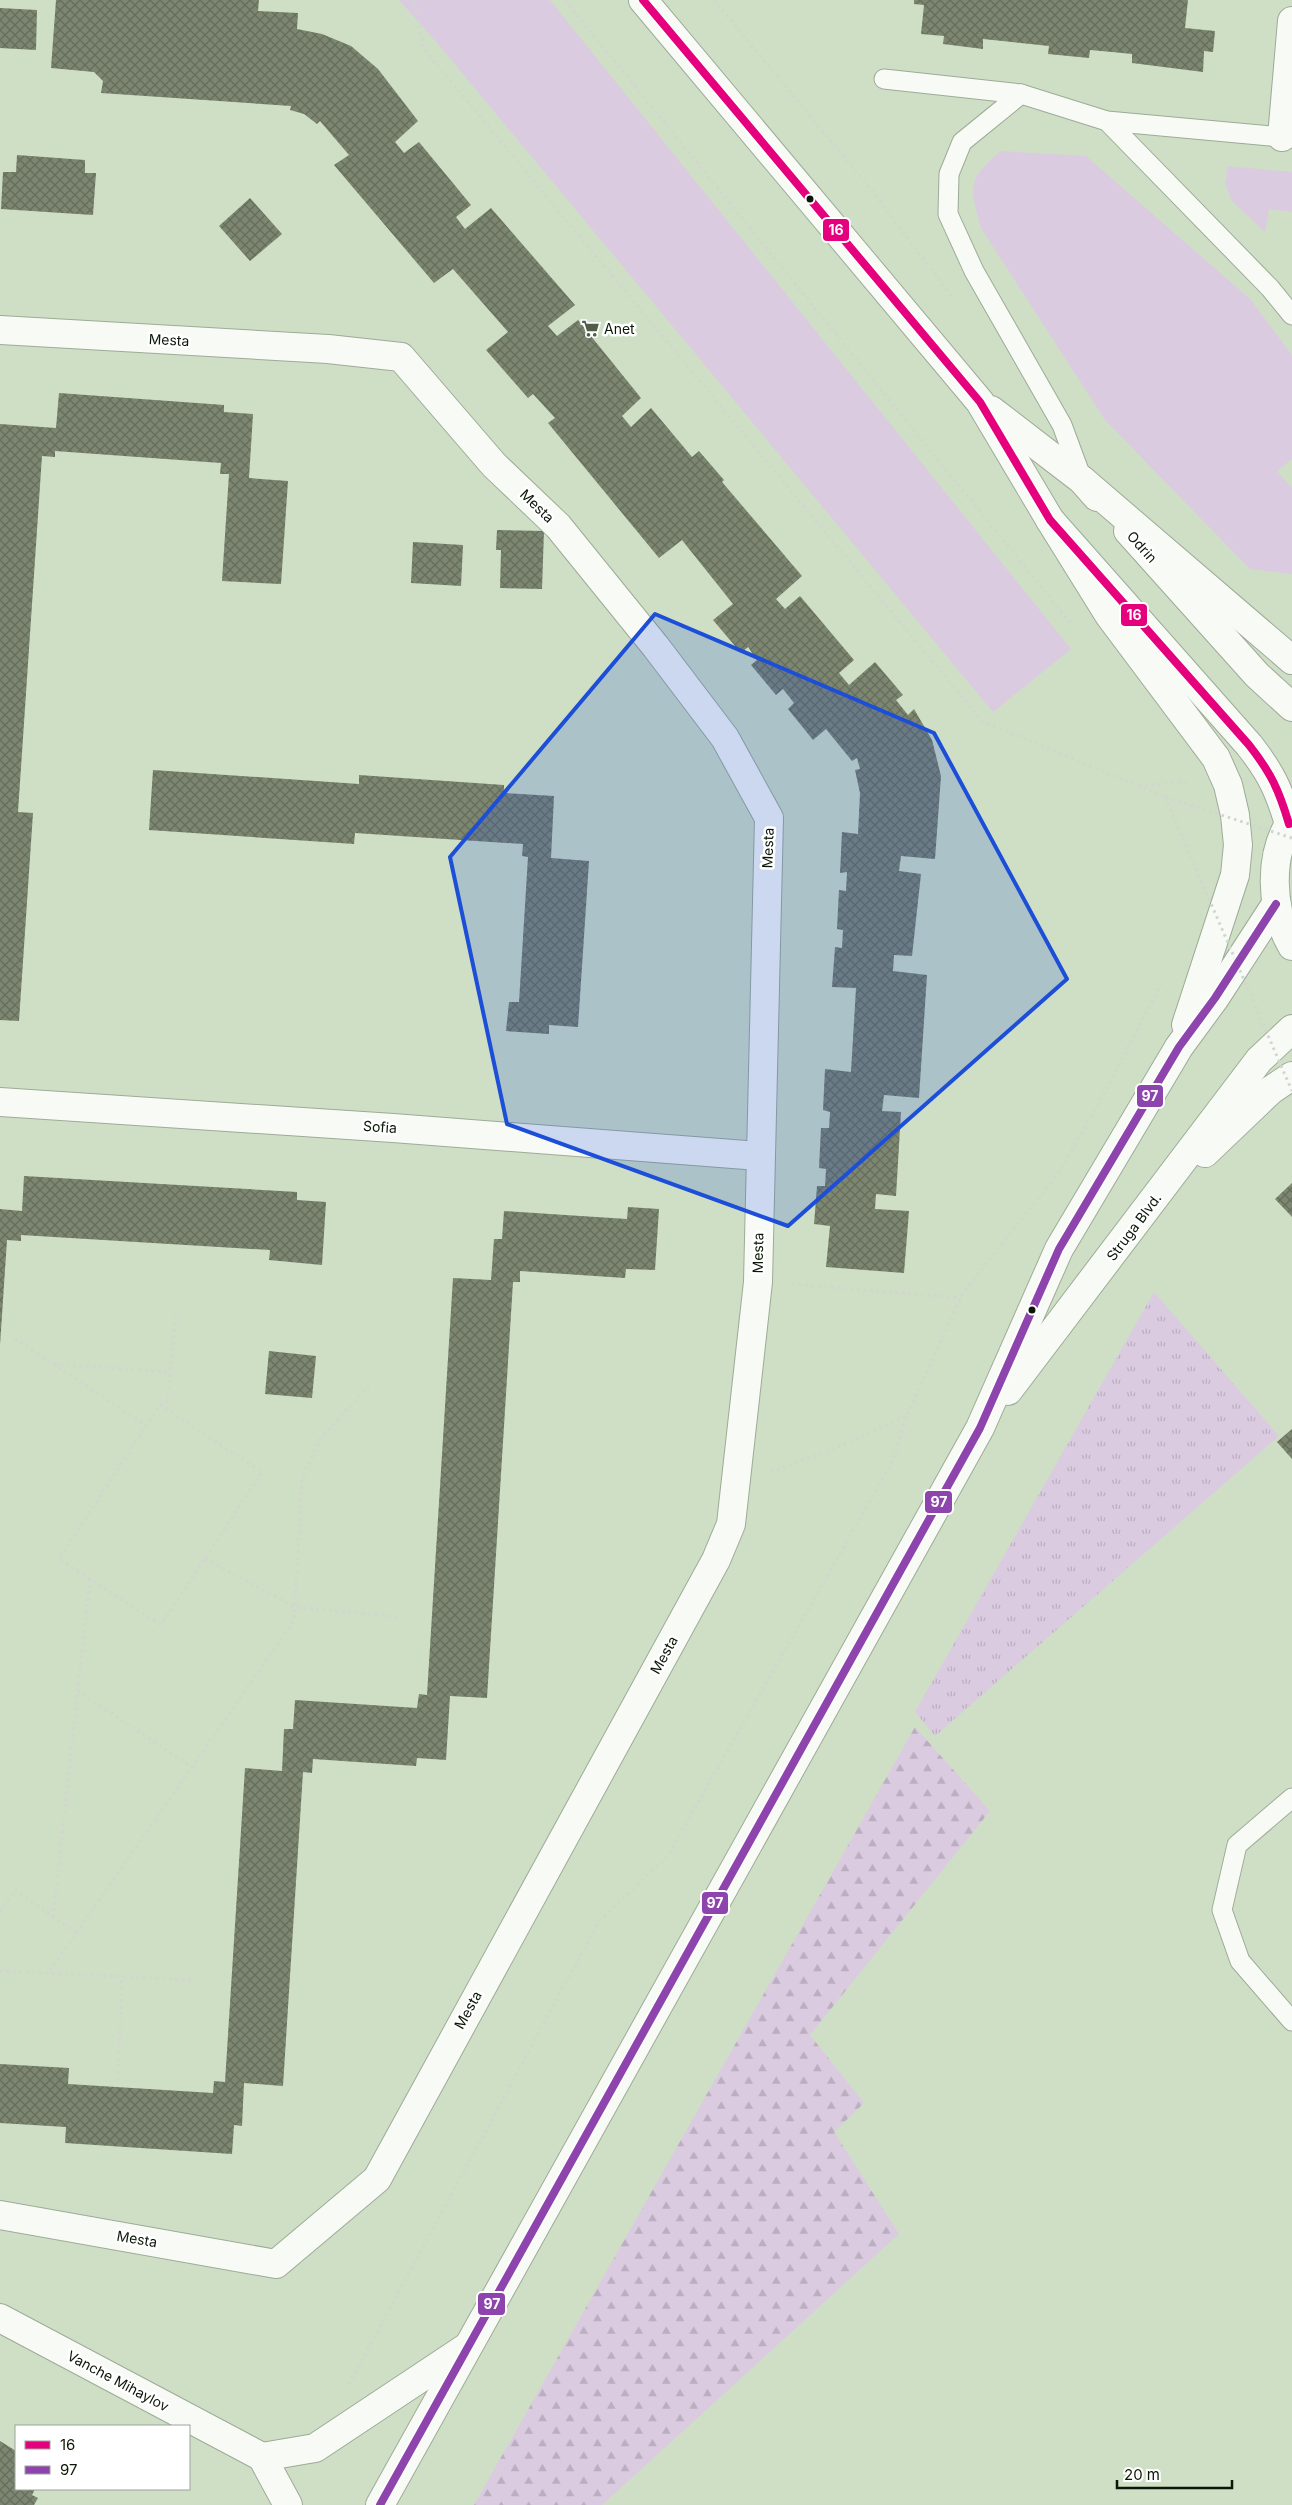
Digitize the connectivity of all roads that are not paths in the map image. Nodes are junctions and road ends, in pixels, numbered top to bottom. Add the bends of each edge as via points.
1 (643, 0) edge
2 (1292, 22) edge
3 (884, 79) dead end
4 (1021, 94) junction
5 (1107, 121) junction
6 (1287, 138) edge
7 (1270, 288) junction
8 (1292, 292) edge
9 (1292, 315) edge
10 (0, 330) edge
11 (980, 402) junction
12 (1082, 480) junction
13 (1050, 520) junction
14 (1292, 660) edge
15 (1292, 707) edge
16 (1291, 827) edge
17 (1276, 904) junction
18 (1292, 946) edge
19 (1292, 1029) edge
20 (1179, 1047) junction
21 (1292, 1076) edge
22 (0, 1102) edge
23 (759, 1156) junction
24 (1147, 1210) junction
25 (980, 1428) junction
26 (1292, 1798) edge
27 (1292, 2021) edge
28 (0, 2215) edge
29 (0, 2318) edge
30 (467, 2347) junction
31 (262, 2457) junction
32 (288, 2505) edge
33 (380, 2505) edge

1 - 11 main road, Odrin
2 - 6 main road
3 - 4 lane
4 - 5 lane
4 - 12 lane via 962,142 949,174 948,214 974,271 1062,426
5 - 6 lane
5 - 7 lane
7 - 8 lane
7 - 9 lane
10 - 23 main road, Mesta via 328,349 400,357 494,465 558,526 656,647 724,738 769,818
11 - 12 main road, Odrin
11 - 13 main road, Odrin
12 - 14 main road
12 - 15 main road, Odrin via 1257,675
13 - 16 main road, Odrin via 1249,744 1279,790
13 - 20 main road via 1109,615 1216,758 1236,815 1235,876
16 - 17 main road via 1277,859
17 - 18 main road
17 - 20 main road, Struga Blvd.
19 - 24 main road, Struga Blvd. via 1258,1060
20 - 25 main road, Struga Blvd. via 1060,1249
21 - 24 main road via 1271,1090
22 - 23 main road, Sofia
23 - 28 main road, Mesta via 758,1282 731,1524 716,1560 376,2180 276,2264
24 - 25 main road, Struga Blvd.
25 - 30 main road, Struga Blvd.
26 - 27 lane via 1237,1845 1222,1910 1240,1961
29 - 31 main road, Vanche Mihaylov
30 - 31 main road via 316,2448
30 - 33 main road, Struga Blvd.
31 - 32 main road

